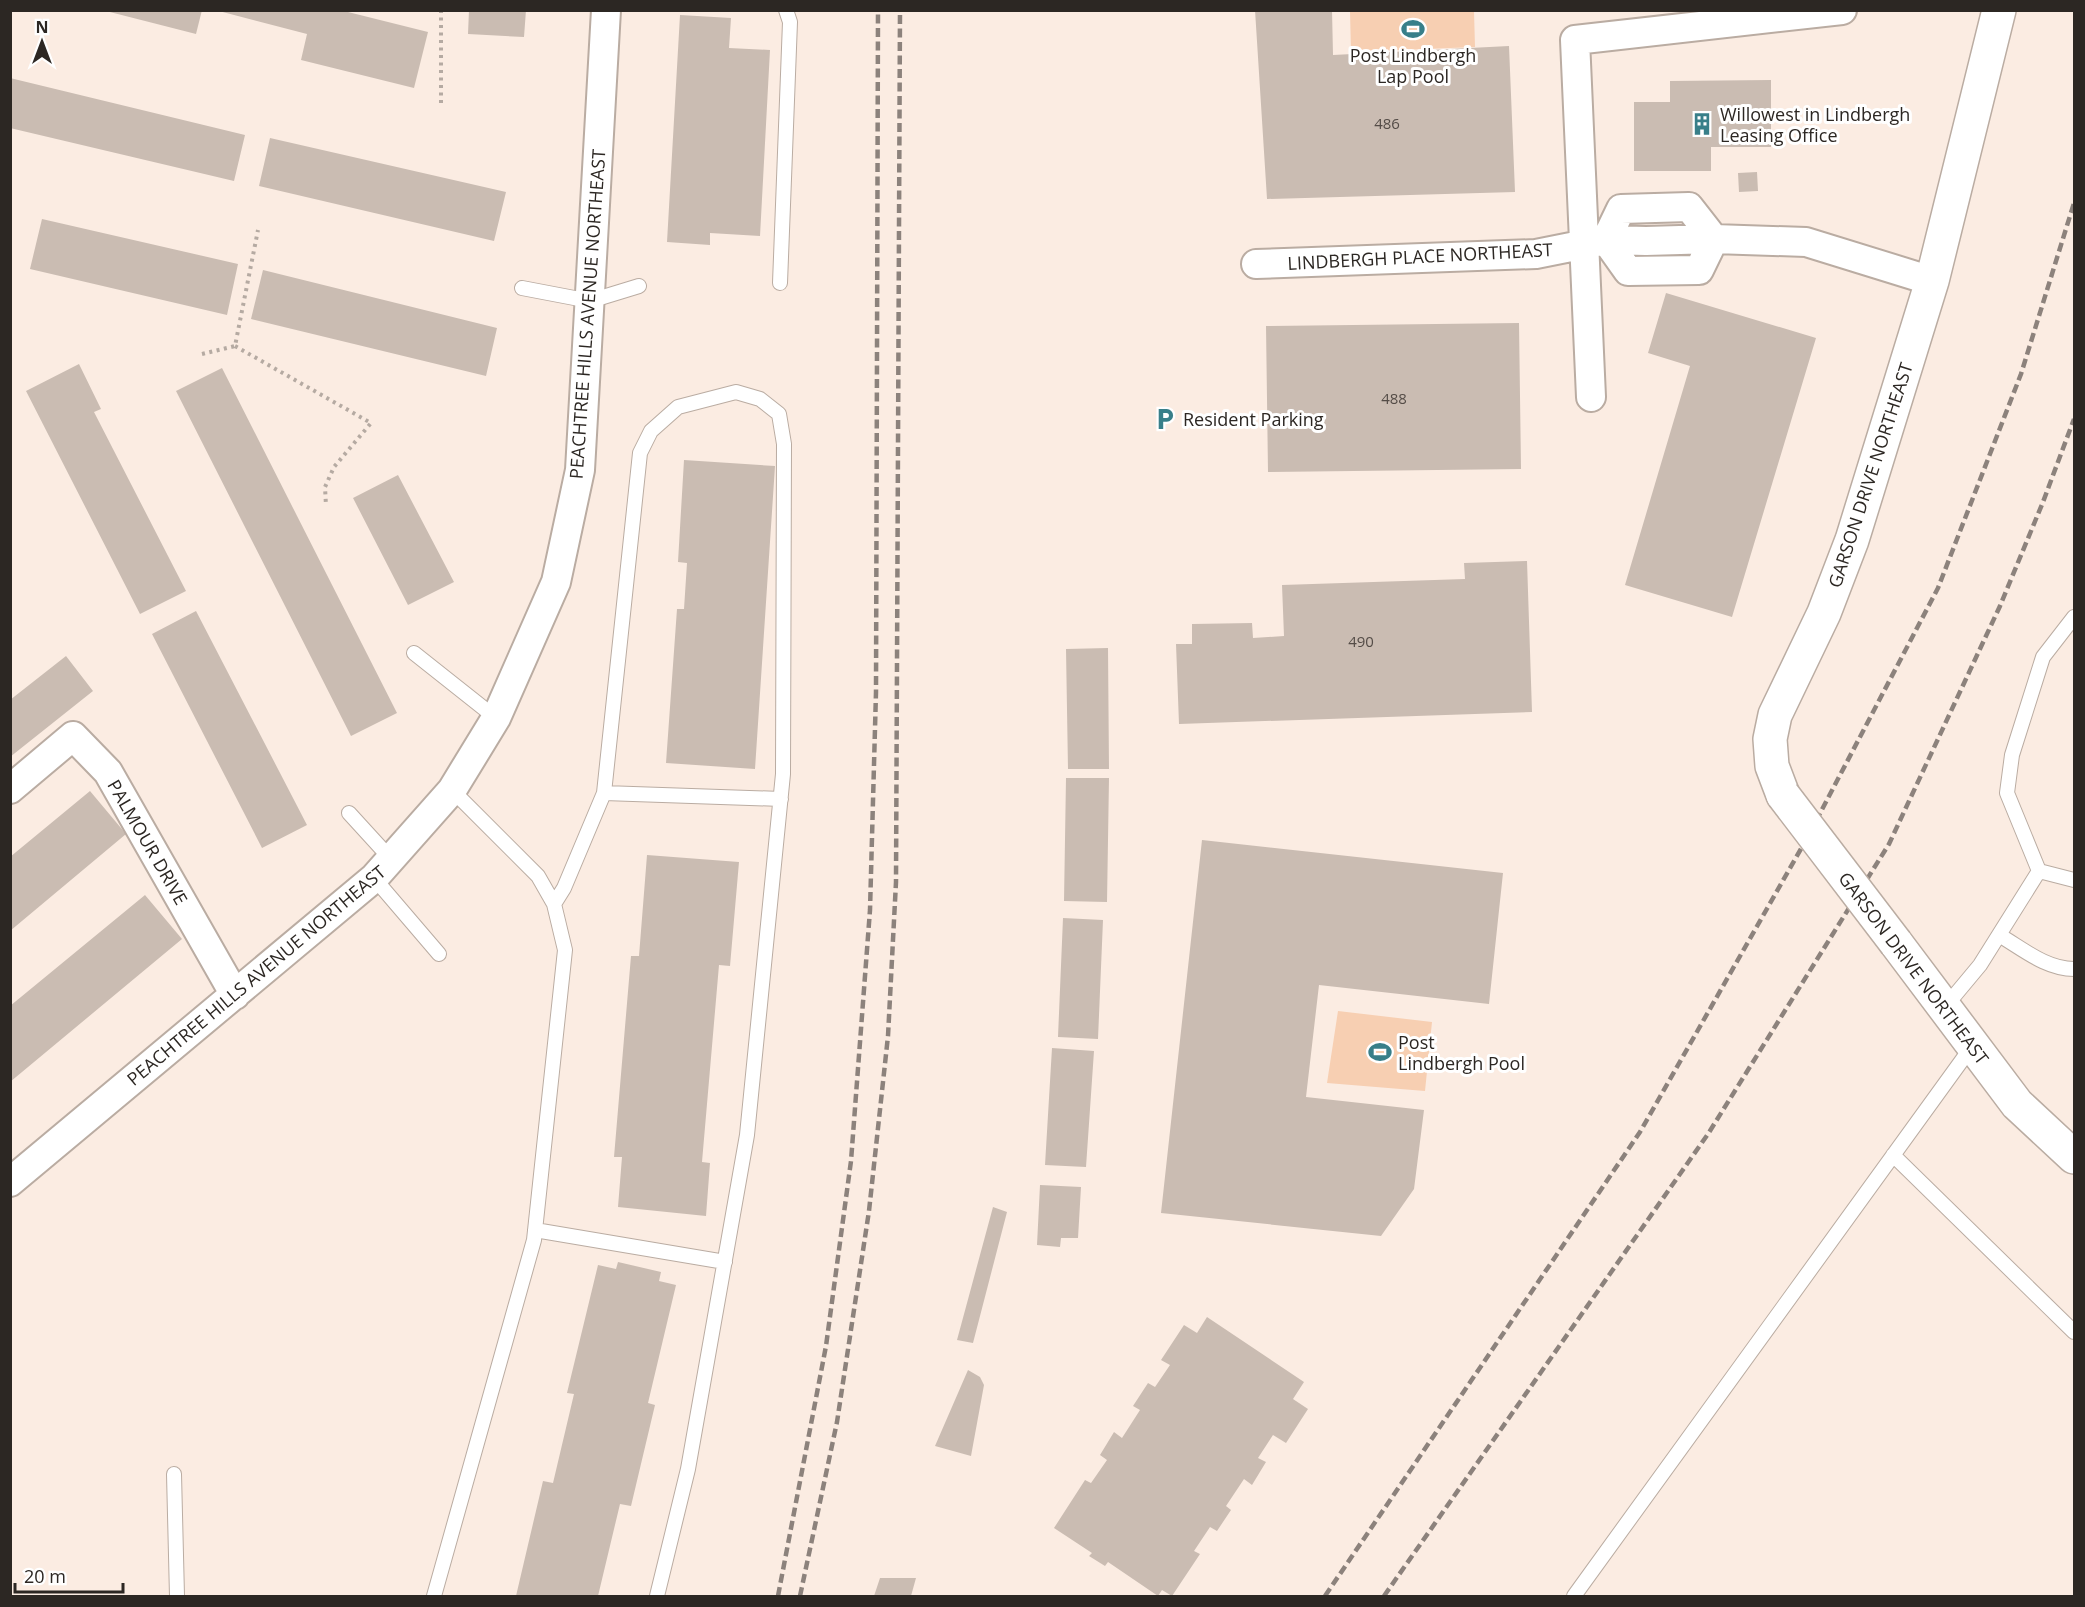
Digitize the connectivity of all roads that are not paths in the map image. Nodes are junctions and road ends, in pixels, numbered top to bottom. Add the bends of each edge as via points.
1 (606, 10) edge
2 (786, 10) edge
3 (1842, 10) edge
4 (2000, 10) edge
5 (1714, 238) junction
6 (1595, 242) junction
7 (1256, 264) dead end
8 (1932, 281) junction
9 (780, 283) dead end
10 (639, 286) dead end
11 (522, 288) dead end
12 (590, 301) junction
13 (1591, 397) dead end
14 (2074, 617) edge
15 (414, 653) dead end
16 (496, 718) junction
17 (10, 789) edge
18 (452, 790) junction
19 (604, 793) junction
20 (781, 799) junction
21 (349, 813) dead end
22 (383, 868) junction
23 (2039, 871) junction
24 (2074, 880) edge
25 (554, 904) junction
26 (1999, 935) junction
27 (439, 954) dead end
28 (2074, 969) edge
29 (235, 995) junction
30 (1944, 1007) junction
31 (1973, 1045) junction
32 (1893, 1155) junction
33 (2074, 1157) edge
34 (10, 1182) edge
35 (535, 1230) junction
36 (724, 1262) junction
37 (2074, 1332) edge
38 (174, 1474) dead end
39 (177, 1596) edge
40 (434, 1596) edge
41 (657, 1596) edge
42 (1574, 1596) edge

1 - 12 street, PEACHTREE HILLS AVENUE NORTHEAST
2 - 9 lane via 790,22
3 - 6 street via 1575,40
4 - 8 main road, GARSON DRIVE NORTHEAST
5 - 6 street via 1689,207 1620,209
5 - 6 street via 1699,270 1688,271 1628,271
5 - 8 street via 1806,242
6 - 7 street, LINDBERGH PLACE NORTHEAST via 1536,254
6 - 13 street
8 - 30 main road, GARSON DRIVE NORTHEAST, bridge via 1852,540 1824,613 1775,715 1770,739 1772,766 1783,795
10 - 12 lane
11 - 12 lane
12 - 16 street, PEACHTREE HILLS AVENUE NORTHEAST via 579,470 556,582
14 - 23 lane via 2043,657 2012,755 2007,793
15 - 16 lane
16 - 18 street, PEACHTREE HILLS AVENUE NORTHEAST
17 - 29 street, PALMOUR DRIVE via 73,736 108,772
18 - 22 street, PEACHTREE HILLS AVENUE NORTHEAST
18 - 25 lane via 538,876
19 - 20 lane
19 - 20 lane via 640,453 651,431 678,407 736,392 760,399 779,414 784,444
19 - 25 lane
20 - 36 lane via 747,1135
21 - 22 lane
22 - 27 lane
22 - 29 street, PEACHTREE HILLS AVENUE NORTHEAST
23 - 24 lane
23 - 26 lane
25 - 35 lane via 565,950
26 - 28 lane via 2046,963
26 - 30 lane via 1980,965
29 - 34 street, PEACHTREE HILLS AVENUE NORTHEAST
30 - 31 main road, GARSON DRIVE NORTHEAST
31 - 32 lane
31 - 33 main road, GARSON DRIVE NORTHEAST via 2017,1104
32 - 37 lane
32 - 42 lane
35 - 36 lane
35 - 40 lane
36 - 41 lane via 688,1469
38 - 39 lane

